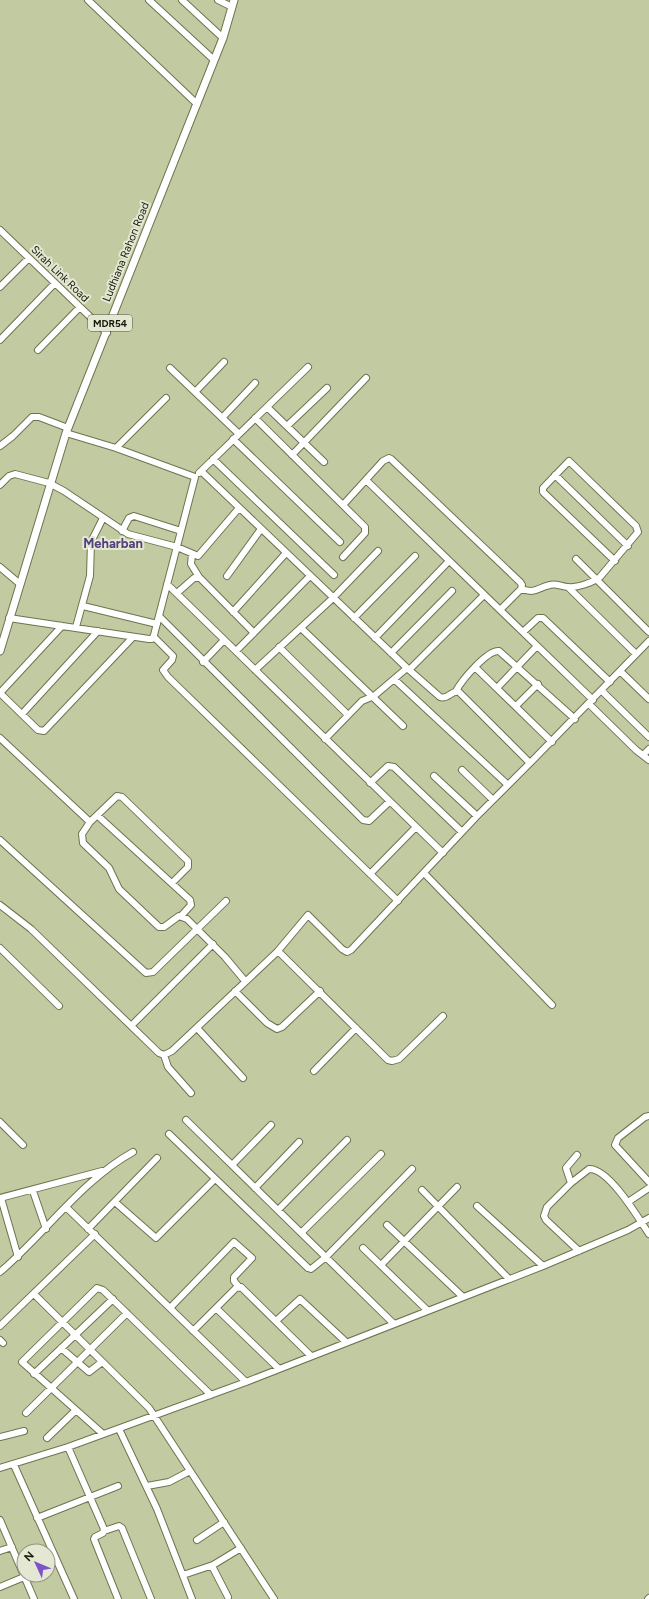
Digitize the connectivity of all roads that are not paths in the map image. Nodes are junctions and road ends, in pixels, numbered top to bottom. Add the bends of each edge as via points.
1 (88, 0) edge
2 (149, 0) edge
3 (182, 0) edge
4 (218, 0) edge
5 (233, 4) edge
6 (223, 38) junction
7 (214, 60) junction
8 (197, 104) junction
9 (0, 230) edge
10 (29, 258) junction
11 (55, 283) junction
12 (0, 287) edge
13 (80, 307) junction
14 (107, 332) junction
15 (0, 340) edge
16 (38, 350) dead end
17 (224, 362) dead end
18 (308, 367) dead end
19 (170, 368) dead end
20 (366, 378) dead end
21 (255, 382) dead end
22 (327, 388) dead end
23 (195, 392) junction
24 (166, 398) dead end
25 (267, 407) junction
26 (222, 418) junction
27 (255, 418) junction
28 (287, 426) junction
29 (67, 430) junction
30 (239, 434) junction
31 (233, 439) junction
32 (304, 443) junction
33 (0, 446) edge
34 (116, 448) junction
35 (292, 455) junction
36 (213, 459) junction
37 (324, 462) dead end
38 (200, 471) junction
39 (555, 475) junction
40 (195, 477) junction
41 (366, 480) junction
42 (50, 483) junction
43 (0, 485) edge
44 (343, 505) junction
45 (239, 508) junction
46 (103, 518) junction
47 (261, 529) junction
48 (122, 531) junction
49 (181, 531) junction
50 (340, 542) dead end
51 (628, 546) junction
52 (177, 548) junction
53 (378, 550) dead end
54 (286, 553) junction
55 (192, 554) junction
56 (415, 556) dead end
57 (343, 557) dead end
58 (576, 559) dead end
59 (449, 561) junction
60 (615, 561) junction
61 (0, 567) edge
62 (227, 576) dead end
63 (310, 576) junction
64 (334, 576) dead end
65 (199, 577) junction
66 (596, 580) junction
67 (20, 584) junction
68 (167, 584) junction
69 (569, 588) junction
70 (521, 589) junction
71 (452, 591) dead end
72 (177, 594) junction
73 (484, 595) junction
74 (333, 598) junction
75 (83, 606) junction
76 (500, 610) junction
77 (233, 612) junction
78 (159, 616) junction
79 (9, 618) junction
80 (354, 618) junction
81 (157, 624) junction
82 (62, 626) junction
83 (76, 627) junction
84 (301, 628) junction
85 (98, 631) junction
86 (523, 632) junction
87 (649, 632) edge
88 (254, 633) junction
89 (133, 637) junction
90 (154, 637) junction
91 (375, 638) junction
92 (224, 640) junction
93 (649, 641) edge
94 (537, 646) junction
95 (279, 647) junction
96 (236, 651) junction
97 (0, 652) edge
98 (391, 653) junction
99 (636, 654) junction
100 (203, 662) junction
101 (518, 666) junction
102 (476, 668) junction
103 (408, 669) junction
104 (255, 670) junction
105 (620, 671) junction
106 (394, 679) junction
107 (610, 682) junction
108 (538, 684) junction
109 (497, 688) junction
110 (456, 691) junction
111 (602, 691) junction
112 (0, 693) edge
113 (372, 697) junction
114 (649, 699) edge
115 (591, 702) junction
116 (516, 706) junction
117 (22, 714) junction
118 (348, 715) junction
119 (575, 719) junction
120 (403, 726) dead end
121 (649, 737) edge
122 (0, 738) edge
123 (325, 739) junction
124 (552, 742) junction
125 (649, 749) edge
126 (643, 754) junction
127 (649, 760) edge
128 (530, 763) junction
129 (462, 770) dead end
130 (434, 776) dead end
131 (370, 783) junction
132 (508, 785) junction
133 (493, 800) junction
134 (389, 802) junction
135 (98, 816) junction
136 (477, 816) junction
137 (90, 822) junction
138 (415, 828) junction
139 (462, 832) junction
140 (0, 840) edge
141 (443, 853) junction
142 (424, 873) junction
143 (370, 874) junction
144 (172, 883) junction
145 (226, 901) dead end
146 (398, 901) junction
147 (0, 905) edge
148 (181, 916) junction
149 (197, 928) junction
150 (213, 944) junction
151 (0, 948) edge
152 (277, 952) junction
153 (245, 981) junction
154 (235, 991) junction
155 (320, 991) junction
156 (552, 1005) dead end
157 (59, 1006) dead end
158 (443, 1016) dead end
159 (132, 1026) junction
160 (197, 1028) junction
161 (356, 1028) junction
162 (164, 1055) junction
163 (314, 1071) dead end
164 (243, 1078) dead end
165 (191, 1093) dead end
166 (649, 1116) edge
167 (186, 1120) dead end
168 (0, 1122) edge
169 (271, 1125) dead end
170 (168, 1134) dead end
171 (347, 1140) dead end
172 (299, 1142) dead end
173 (23, 1145) dead end
174 (132, 1152) dead end
175 (381, 1154) dead end
176 (576, 1155) dead end
177 (157, 1158) dead end
178 (232, 1165) junction
179 (412, 1169) dead end
180 (103, 1171) junction
181 (215, 1179) junction
182 (649, 1182) edge
183 (572, 1183) junction
184 (457, 1187) dead end
185 (255, 1188) junction
186 (649, 1188) edge
187 (33, 1190) junction
188 (422, 1190) dead end
189 (1, 1198) edge
190 (115, 1202) junction
191 (628, 1202) junction
192 (438, 1206) junction
193 (477, 1206) dead end
194 (67, 1208) junction
195 (278, 1210) junction
196 (649, 1218) edge
197 (642, 1223) junction
198 (387, 1225) dead end
199 (46, 1229) junction
200 (88, 1229) junction
201 (94, 1234) junction
202 (302, 1234) junction
203 (649, 1234) edge
204 (404, 1242) junction
205 (363, 1248) dead end
206 (579, 1251) junction
207 (18, 1257) junction
208 (326, 1257) junction
209 (381, 1265) junction
210 (543, 1266) junction
211 (0, 1272) edge
212 (509, 1279) junction
213 (239, 1287) junction
214 (34, 1294) junction
215 (463, 1297) junction
216 (113, 1299) junction
217 (170, 1308) junction
218 (216, 1308) junction
219 (427, 1310) junction
220 (127, 1313) junction
221 (276, 1321) junction
222 (61, 1322) junction
223 (394, 1324) junction
224 (0, 1326) edge
225 (193, 1331) junction
226 (74, 1335) junction
227 (346, 1342) junction
228 (61, 1348) junction
229 (89, 1350) junction
230 (311, 1356) junction
231 (76, 1362) junction
232 (102, 1362) junction
233 (279, 1369) junction
234 (34, 1374) junction
235 (246, 1382) junction
236 (50, 1388) junction
237 (211, 1395) junction
238 (76, 1410) junction
239 (26, 1414) dead end
240 (154, 1416) junction
241 (119, 1429) junction
242 (24, 1431) dead end
243 (103, 1434) junction
244 (0, 1437) edge
245 (47, 1438) dead end
246 (68, 1447) junction
247 (14, 1464) junction
248 (0, 1468) edge
249 (190, 1471) junction
250 (118, 1486) dead end
251 (147, 1486) junction
252 (91, 1496) junction
253 (38, 1518) junction
254 (0, 1520) edge
255 (224, 1522) junction
256 (104, 1531) junction
257 (197, 1540) dead end
258 (12, 1547) junction
259 (241, 1548) junction
260 (0, 1551) edge
261 (16, 1557) edge
262 (212, 1566) junction
263 (183, 1575) junction
264 (16, 1580) edge
265 (27, 1583) edge
266 (0, 1587) edge
267 (228, 1597) dead end
268 (34, 1599) edge
269 (74, 1599) edge
270 (118, 1599) edge
271 (151, 1599) edge
272 (192, 1599) edge
273 (274, 1599) edge

1 - 8 street
2 - 7 street
3 - 6 street
4 - 5 street
5 - 6 main road, Ludhiana Rahon Road / MDR54
6 - 7 main road, Ludhiana Rahon Road / MDR54
7 - 8 main road, Ludhiana Rahon Road / MDR54
8 - 14 main road, Ludhiana Rahon Road / MDR54
9 - 10 street, Sirah Link Road
10 - 11 street, Sirah Link Road
10 - 12 street
11 - 13 street, Sirah Link Road
11 - 15 street
13 - 14 street, Sirah Link Road
13 - 16 street
14 - 29 main road, Ludhiana Rahon Road / MDR54
17 - 23 street
18 - 25 street
19 - 23 street
20 - 32 street
21 - 26 street
22 - 28 street
23 - 26 street
24 - 34 street
25 - 27 street
25 - 28 street
26 - 30 street
27 - 30 street
27 - 35 street
28 - 32 street
29 - 33 street via 39,417 32,417
29 - 34 street
29 - 42 main road, Ludhiana Rahon Road / MDR54
30 - 31 street
31 - 36 street
31 - 50 street
32 - 35 street
32 - 37 street
34 - 40 street
35 - 44 street
36 - 38 street
36 - 64 street
38 - 40 street
38 - 45 street
39 - 51 street
39 - 51 street via 567,462 571,462 636,526 638,532
39 - 60 street via 543,488 543,492
40 - 49 street
41 - 44 street
41 - 59 street
41 - 70 street via 383,461 391,459 520,582
42 - 43 street via 15,474
42 - 46 street
42 - 67 main road, Ludhiana Rahon Road / MDR54
44 - 57 street via 367,530
45 - 47 street
45 - 55 street via 200,555
46 - 48 street
46 - 75 street via 91,542 91,570
47 - 54 street
47 - 62 street
48 - 49 street via 129,518 134,516
48 - 52 street
49 - 52 street
51 - 60 street
52 - 55 street
52 - 68 street
53 - 74 street
54 - 63 street
54 - 77 street
55 - 65 street via 191,564
56 - 80 street
58 - 66 street
59 - 73 street
59 - 91 street
60 - 66 street
61 - 67 street
63 - 74 street
63 - 88 street
65 - 72 street via 194,578
65 - 77 street
66 - 69 street
66 - 87 street
67 - 79 main road, Ludhiana Rahon Road / MDR54
68 - 72 street
68 - 78 street
69 - 70 street via 556,584 537,592
69 - 99 street
70 - 76 street
71 - 98 street
72 - 92 street
73 - 76 street
73 - 103 street
74 - 80 street
74 - 84 street
75 - 81 street
75 - 83 street
76 - 86 street
77 - 88 street
78 - 81 street
78 - 100 street
79 - 82 street
79 - 97 main road, Ludhiana Rahon Road / MDR54
80 - 91 street
81 - 90 street
82 - 83 street
82 - 112 street
83 - 85 street
84 - 95 street
84 - 113 street
85 - 89 street
85 - 117 street
86 - 94 street
86 - 107 street via 538,618 543,618
88 - 96 street
89 - 90 street
89 - 117 street via 44,731 38,730
90 - 143 street via 173,656 163,670 168,677
91 - 98 street
92 - 96 street
92 - 100 street
93 - 99 street
94 - 101 street
94 - 115 street
95 - 104 street
95 - 118 street
96 - 104 street
98 - 103 street
99 - 105 street
100 - 134 street via 363,820 370,821
101 - 102 street via 500,651 495,651
101 - 108 street
101 - 109 street
102 - 109 street
102 - 110 street
103 - 106 street
103 - 110 street via 440,697 446,698
104 - 123 street
105 - 107 street
105 - 114 street
106 - 113 street
106 - 132 street
107 - 111 street
108 - 116 street
108 - 119 street
109 - 116 street
110 - 128 street
111 - 115 street
111 - 121 street
112 - 117 street
113 - 118 street via 362,701
113 - 120 street
115 - 119 street
115 - 126 street via 636,750
116 - 124 street
118 - 123 street
119 - 124 street
122 - 137 street
123 - 131 street
124 - 128 street
125 - 126 street
126 - 127 street
128 - 132 street
129 - 133 street
130 - 136 street
131 - 134 street
131 - 139 street via 388,766 394,767
132 - 133 street
133 - 136 street
134 - 138 street
135 - 137 street
135 - 144 street
135 - 144 street via 117,796 122,797 188,862 188,867
136 - 139 street
137 - 148 street via 82,834 83,843 109,868 119,888 159,927 164,927 174,918
138 - 141 street
138 - 143 street
139 - 141 street
140 - 149 street via 143,972 153,972
141 - 142 street
142 - 146 street
142 - 156 street
143 - 146 street
144 - 148 street via 191,902
145 - 149 street
146 - 152 street via 347,952 308,916
147 - 159 street via 31,929
148 - 149 street
149 - 150 street
150 - 153 street
150 - 159 street
151 - 157 street
152 - 153 street
152 - 155 street
153 - 154 street
154 - 155 street via 267,1023 277,1029
154 - 160 street
155 - 161 street
158 - 161 street via 399,1059 392,1061
159 - 162 street
160 - 162 street
160 - 164 street
161 - 163 street
162 - 165 street via 168,1067
166 - 182 street via 618,1138 615,1145
167 - 178 street
168 - 173 street
169 - 178 street
170 - 181 street
171 - 195 street
172 - 185 street
174 - 180 street
175 - 202 street
176 - 183 street via 566,1168
177 - 190 street
178 - 185 street
179 - 208 street
180 - 187 street
180 - 194 street
181 - 190 street via 156,1238
181 - 208 street via 308,1268 314,1268
183 - 191 street via 592,1169 608,1180
183 - 206 street via 547,1207 544,1216
184 - 192 street
185 - 195 street
186 - 191 street
187 - 189 street
187 - 199 street
188 - 192 street
189 - 207 street
190 - 200 street
191 - 197 street
192 - 204 street
192 - 212 street
193 - 210 street
194 - 199 street
194 - 200 street
195 - 202 street
196 - 197 street
197 - 203 street
197 - 206 street
198 - 204 street
199 - 207 street
200 - 201 street
201 - 214 street
201 - 217 street
202 - 208 street
204 - 209 street
204 - 215 street
205 - 209 street
206 - 210 street
207 - 211 street
208 - 223 street
209 - 219 street
210 - 212 street
212 - 215 street
213 - 217 street via 234,1277 252,1258 234,1242
213 - 218 street
213 - 221 street
214 - 222 street
214 - 224 street
215 - 219 street
216 - 220 street
216 - 222 street via 101,1288 97,1288
216 - 226 street
217 - 225 street
218 - 225 street
218 - 233 street
219 - 223 street
220 - 229 street
220 - 237 street
221 - 227 street via 300,1299
221 - 230 street
222 - 226 street
222 - 234 street via 23,1359 23,1364
223 - 227 street
225 - 235 street
226 - 228 street
226 - 229 street
227 - 230 street
228 - 231 street
228 - 234 street
229 - 231 street
229 - 232 street
230 - 233 street
231 - 232 street via 88,1372
231 - 236 street
232 - 240 street
233 - 235 street
234 - 236 street
235 - 237 street
236 - 238 street
236 - 239 street
237 - 240 street
238 - 243 street
238 - 245 street
240 - 241 street
240 - 249 street
241 - 243 street
241 - 251 street
242 - 244 street
243 - 246 street
246 - 247 street
246 - 252 street
247 - 248 street
247 - 253 street
249 - 251 street via 169,1482
249 - 255 street
250 - 252 street
251 - 263 street
252 - 253 street
252 - 256 street
253 - 269 street
254 - 258 street
255 - 257 street
255 - 259 street
256 - 270 street via 94,1539
256 - 271 street via 119,1526 122,1528
258 - 260 street
258 - 261 street
259 - 262 street
259 - 273 street
262 - 263 street
262 - 267 street
263 - 272 street
264 - 266 street
265 - 268 street

